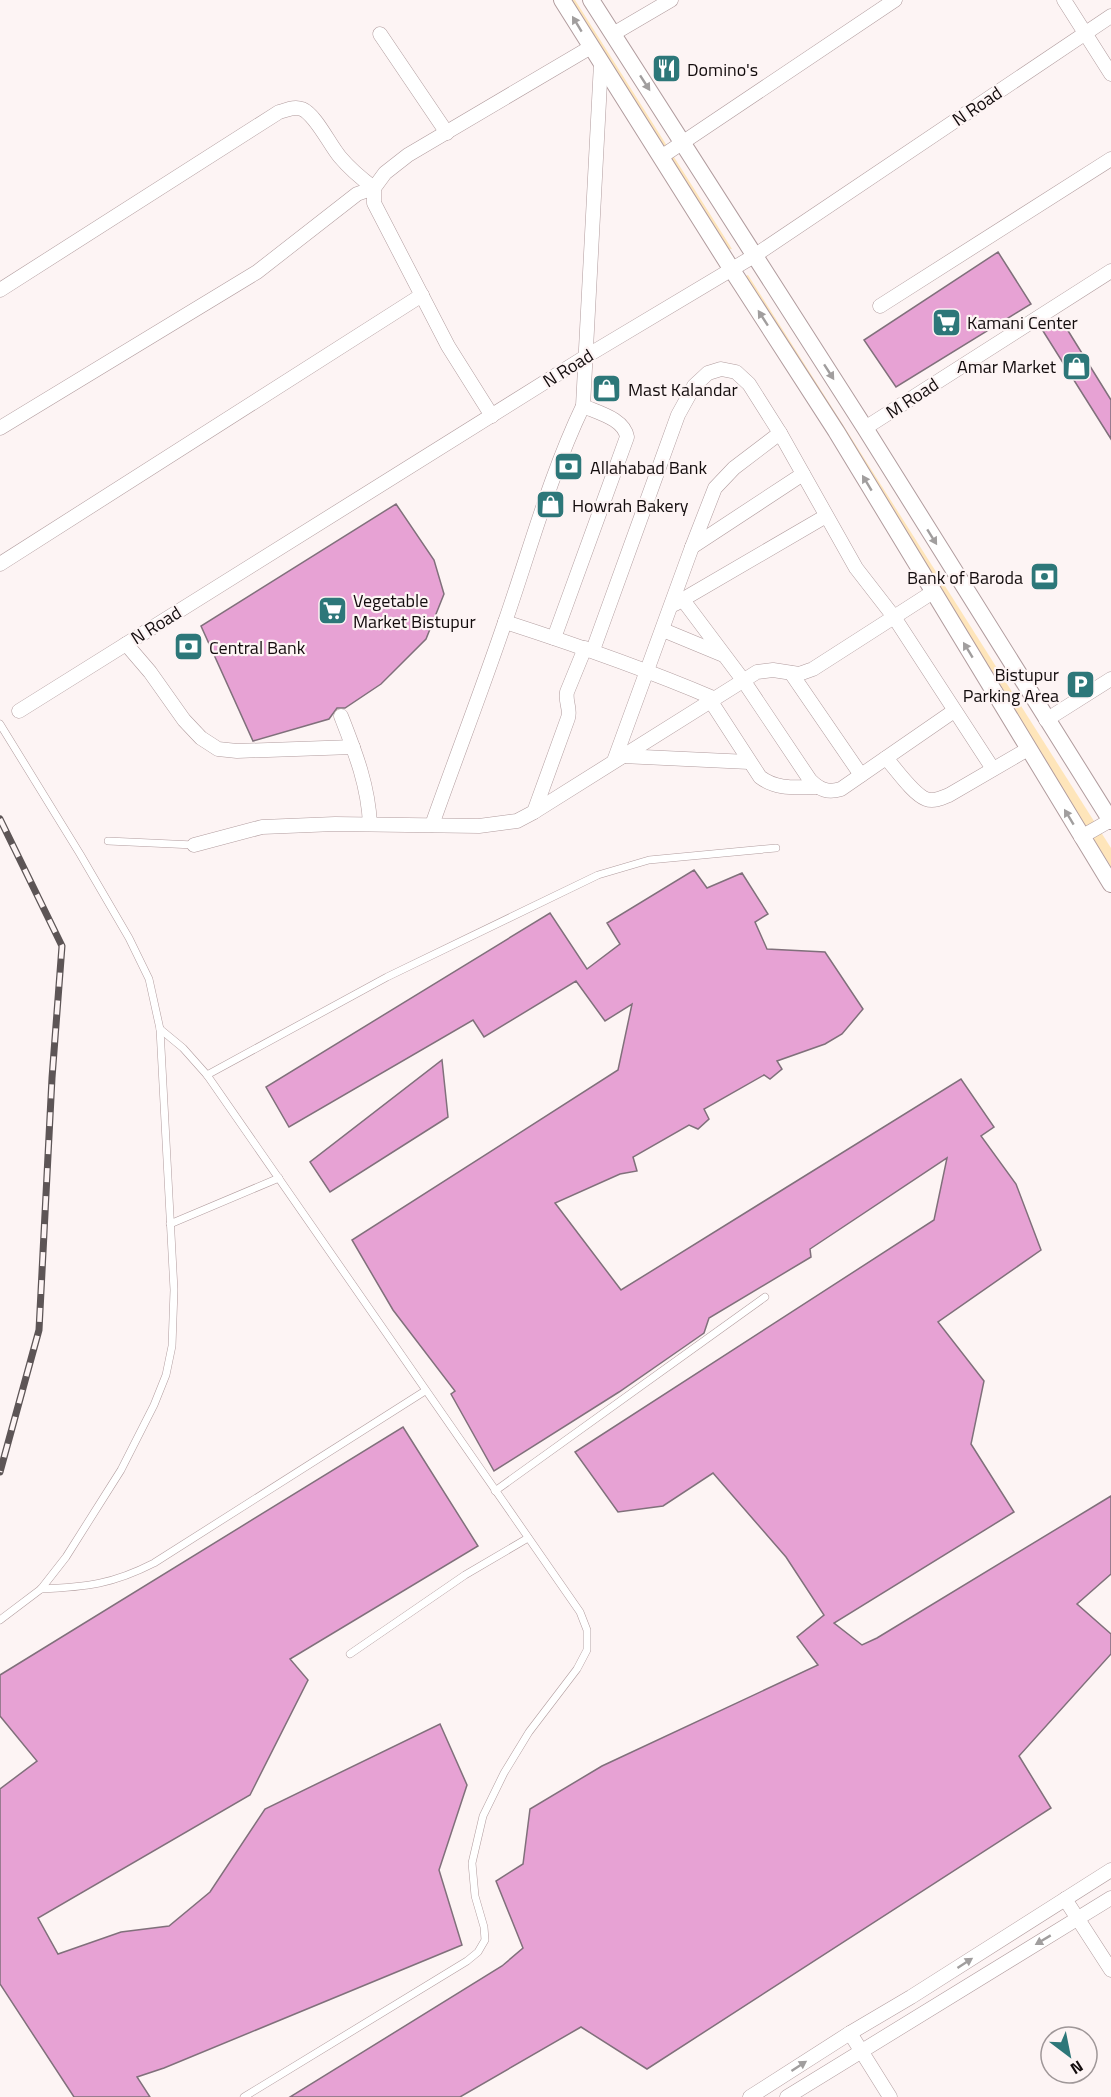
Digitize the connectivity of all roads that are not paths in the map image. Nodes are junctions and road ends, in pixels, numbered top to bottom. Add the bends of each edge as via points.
1 (562, 0) edge
2 (591, 0) edge
3 (671, 0) edge
4 (895, 0) edge
5 (1064, 0) edge
6 (1111, 16) edge
7 (1085, 33) junction
8 (380, 34) dead end
9 (613, 34) junction
10 (591, 47) junction
11 (601, 63) junction
12 (1111, 74) edge
13 (447, 133) junction
14 (682, 142) junction
15 (661, 157) junction
16 (1111, 159) edge
17 (374, 188) junction
18 (754, 256) junction
19 (732, 270) junction
20 (1111, 272) edge
21 (0, 290) edge
22 (422, 295) junction
23 (880, 306) dead end
24 (585, 357) junction
25 (583, 406) junction
26 (492, 416) junction
27 (0, 428) edge
28 (865, 428) junction
29 (780, 433) junction
30 (802, 474) junction
31 (826, 516) junction
32 (692, 547) junction
33 (0, 564) edge
34 (933, 592) junction
35 (676, 604) junction
36 (894, 617) junction
37 (505, 622) junction
38 (663, 630) junction
39 (554, 638) junction
40 (126, 644) junction
41 (589, 649) junction
42 (723, 655) junction
43 (648, 670) junction
44 (792, 673) junction
45 (1111, 679) edge
46 (743, 680) junction
47 (712, 699) junction
48 (19, 711) dead end
49 (954, 711) junction
50 (341, 716) dead end
51 (1046, 720) junction
52 (0, 724) edge
53 (353, 747) junction
54 (1028, 749) junction
55 (618, 758) junction
56 (886, 758) junction
57 (749, 762) junction
58 (993, 769) junction
59 (861, 775) junction
60 (817, 786) junction
61 (534, 812) junction
62 (1111, 821) edge
63 (370, 824) junction
64 (432, 825) junction
65 (1081, 837) junction
66 (108, 841) dead end
67 (194, 845) joint
68 (776, 848) dead end
69 (1111, 884) edge
70 (160, 1029) junction
71 (207, 1075) junction
72 (279, 1178) junction
73 (170, 1224) junction
74 (765, 1297) dead end
75 (426, 1391) junction
76 (495, 1491) junction
77 (528, 1538) junction
78 (41, 1589) junction
79 (0, 1620) edge
80 (350, 1654) dead end
81 (1111, 1870) edge
82 (1111, 1898) edge
83 (1065, 1899) junction
84 (1078, 1918) junction
85 (1111, 1970) edge
86 (850, 2032) junction
87 (861, 2050) junction
88 (244, 2097) edge
89 (750, 2097) edge
90 (787, 2097) edge
91 (890, 2097) edge

10 -> 1 street
2 - 9 street
3 - 9 street
4 - 14 street
5 - 7 street
6 - 7 street, N Road
7 - 12 street
7 - 18 street, N Road
8 - 13 street
9 -> 14 street
10 - 11 street
10 - 13 street
11 - 15 street
11 - 24 street
13 - 17 street via 408,155 385,173
14 - 15 street
14 - 18 street
15 - 19 street
16 - 23 street
17 - 21 street via 339,156 313,119 294,107 279,112
17 - 22 street via 374,203
17 - 27 street via 357,194 257,272
18 - 19 street, N Road
18 -> 28 street
19 - 24 street, N Road
34 -> 19 street
20 - 28 street, M Road
22 - 26 street
22 - 33 street
24 - 25 street
24 - 26 street, N Road
25 - 37 street via 552,481
25 - 39 street via 619,423 626,429 627,437
26 - 40 street, N Road
28 -> 51 street
29 - 30 street
29 - 32 street via 734,468 715,489
29 - 41 street via 749,384 736,372 721,369 708,373 694,386 678,415
30 - 31 street
30 - 32 street
31 - 35 street
31 - 36 street via 856,568
32 - 35 street
34 - 36 street
54 -> 34 street
35 - 38 street
35 - 42 street
36 - 44 street via 813,669
36 - 49 street
37 - 39 street
37 - 64 street
38 - 42 street
38 - 43 street
39 - 41 street
40 - 48 street, N Road
40 - 53 street via 183,720 218,749
41 - 43 street
41 - 61 street via 567,692 570,712
42 - 46 street
43 - 47 street
43 - 55 street
44 - 46 street via 757,672
44 - 59 street
45 - 51 street
46 - 47 street
46 - 60 street
47 - 55 street
47 - 57 street
49 - 56 street
49 - 58 street
50 - 53 street
51 - 62 street
52 - 70 lane via 129,938 149,979
53 - 63 street via 369,799
54 - 58 street
65 -> 54 street
55 - 57 street
55 - 61 street
56 - 58 street via 926,799 949,795
56 - 59 street
57 - 60 street via 769,783 781,787
59 - 60 street via 833,792
61 - 64 street via 499,825
62 - 65 street
63 - 64 street
63 - 67 street via 262,827
65 - 69 street
66 - 67 lane
68 - 71 lane via 649,860 598,875 387,977
70 - 71 lane
70 - 73 lane
71 - 72 lane
72 - 73 lane
72 - 75 lane
73 - 78 lane via 174,1290 172,1346 166,1376 121,1470
74 - 76 lane
75 - 76 lane
75 - 78 lane via 129,1576 80,1587
76 - 77 lane
77 - 80 lane via 465,1575
77 - 88 lane via 580,1612 587,1630 587,1650 529,1732 483,1816 472,1863 475,1896 484,1927 482,1946 467,1961
78 - 79 lane
81 - 83 street
82 - 84 street
83 - 84 street
86 -> 83 street
84 - 85 street
84 -> 87 street
86 - 87 street
89 -> 86 street
87 - 90 street
87 - 91 street

